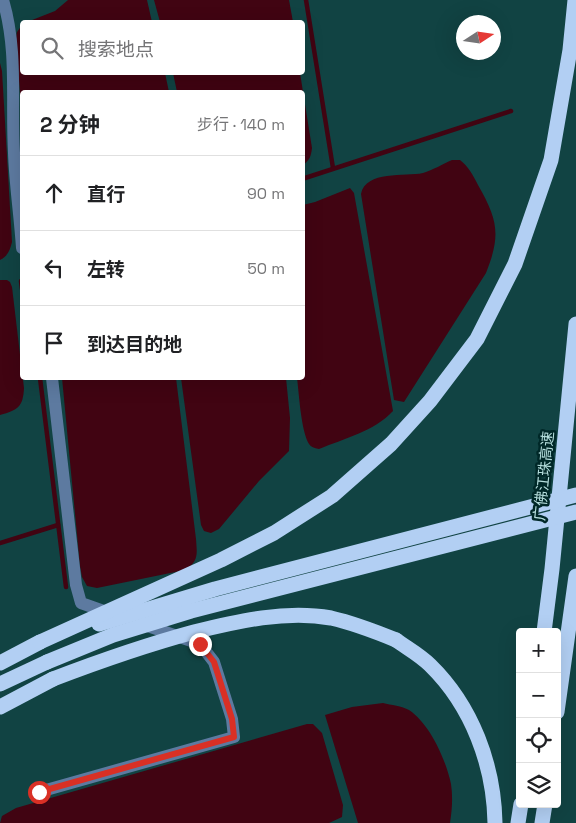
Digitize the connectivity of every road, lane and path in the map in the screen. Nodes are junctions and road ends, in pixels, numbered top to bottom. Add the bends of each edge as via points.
1 (4, 0) edge
2 (575, 0) edge
3 (20, 224) edge
4 (576, 324) edge
5 (52, 380) edge
6 (576, 495) edge
7 (576, 512) edge
8 (576, 576) edge
9 (544, 628) edge
10 (40, 642) junction
11 (0, 663) edge
12 (561, 683) edge
13 (0, 684) edge
14 (0, 708) edge
15 (39, 792) dead end
16 (520, 808) edge
17 (544, 808) edge
18 (495, 823) edge
19 (518, 823) edge
20 (542, 823) edge

1 - 3 lane via 13,54 14,153
2 - 10 highway, bridge via 551,160 515,264 477,339 430,401 391,444 332,496 274,533
4 - 9 highway, 广佛江珠高速
5 - 15 lane via 76,586 81,603 200,644 214,662 232,719 234,737
6 - 10 highway, bridge via 214,589
7 - 13 highway, bridge via 191,611 113,635
8 - 12 highway
10 - 11 highway
14 - 18 highway, bridge via 53,679 157,642 258,618 329,618 365,627 396,640 429,664 453,692 472,722 486,759
16 - 19 highway
17 - 20 highway

